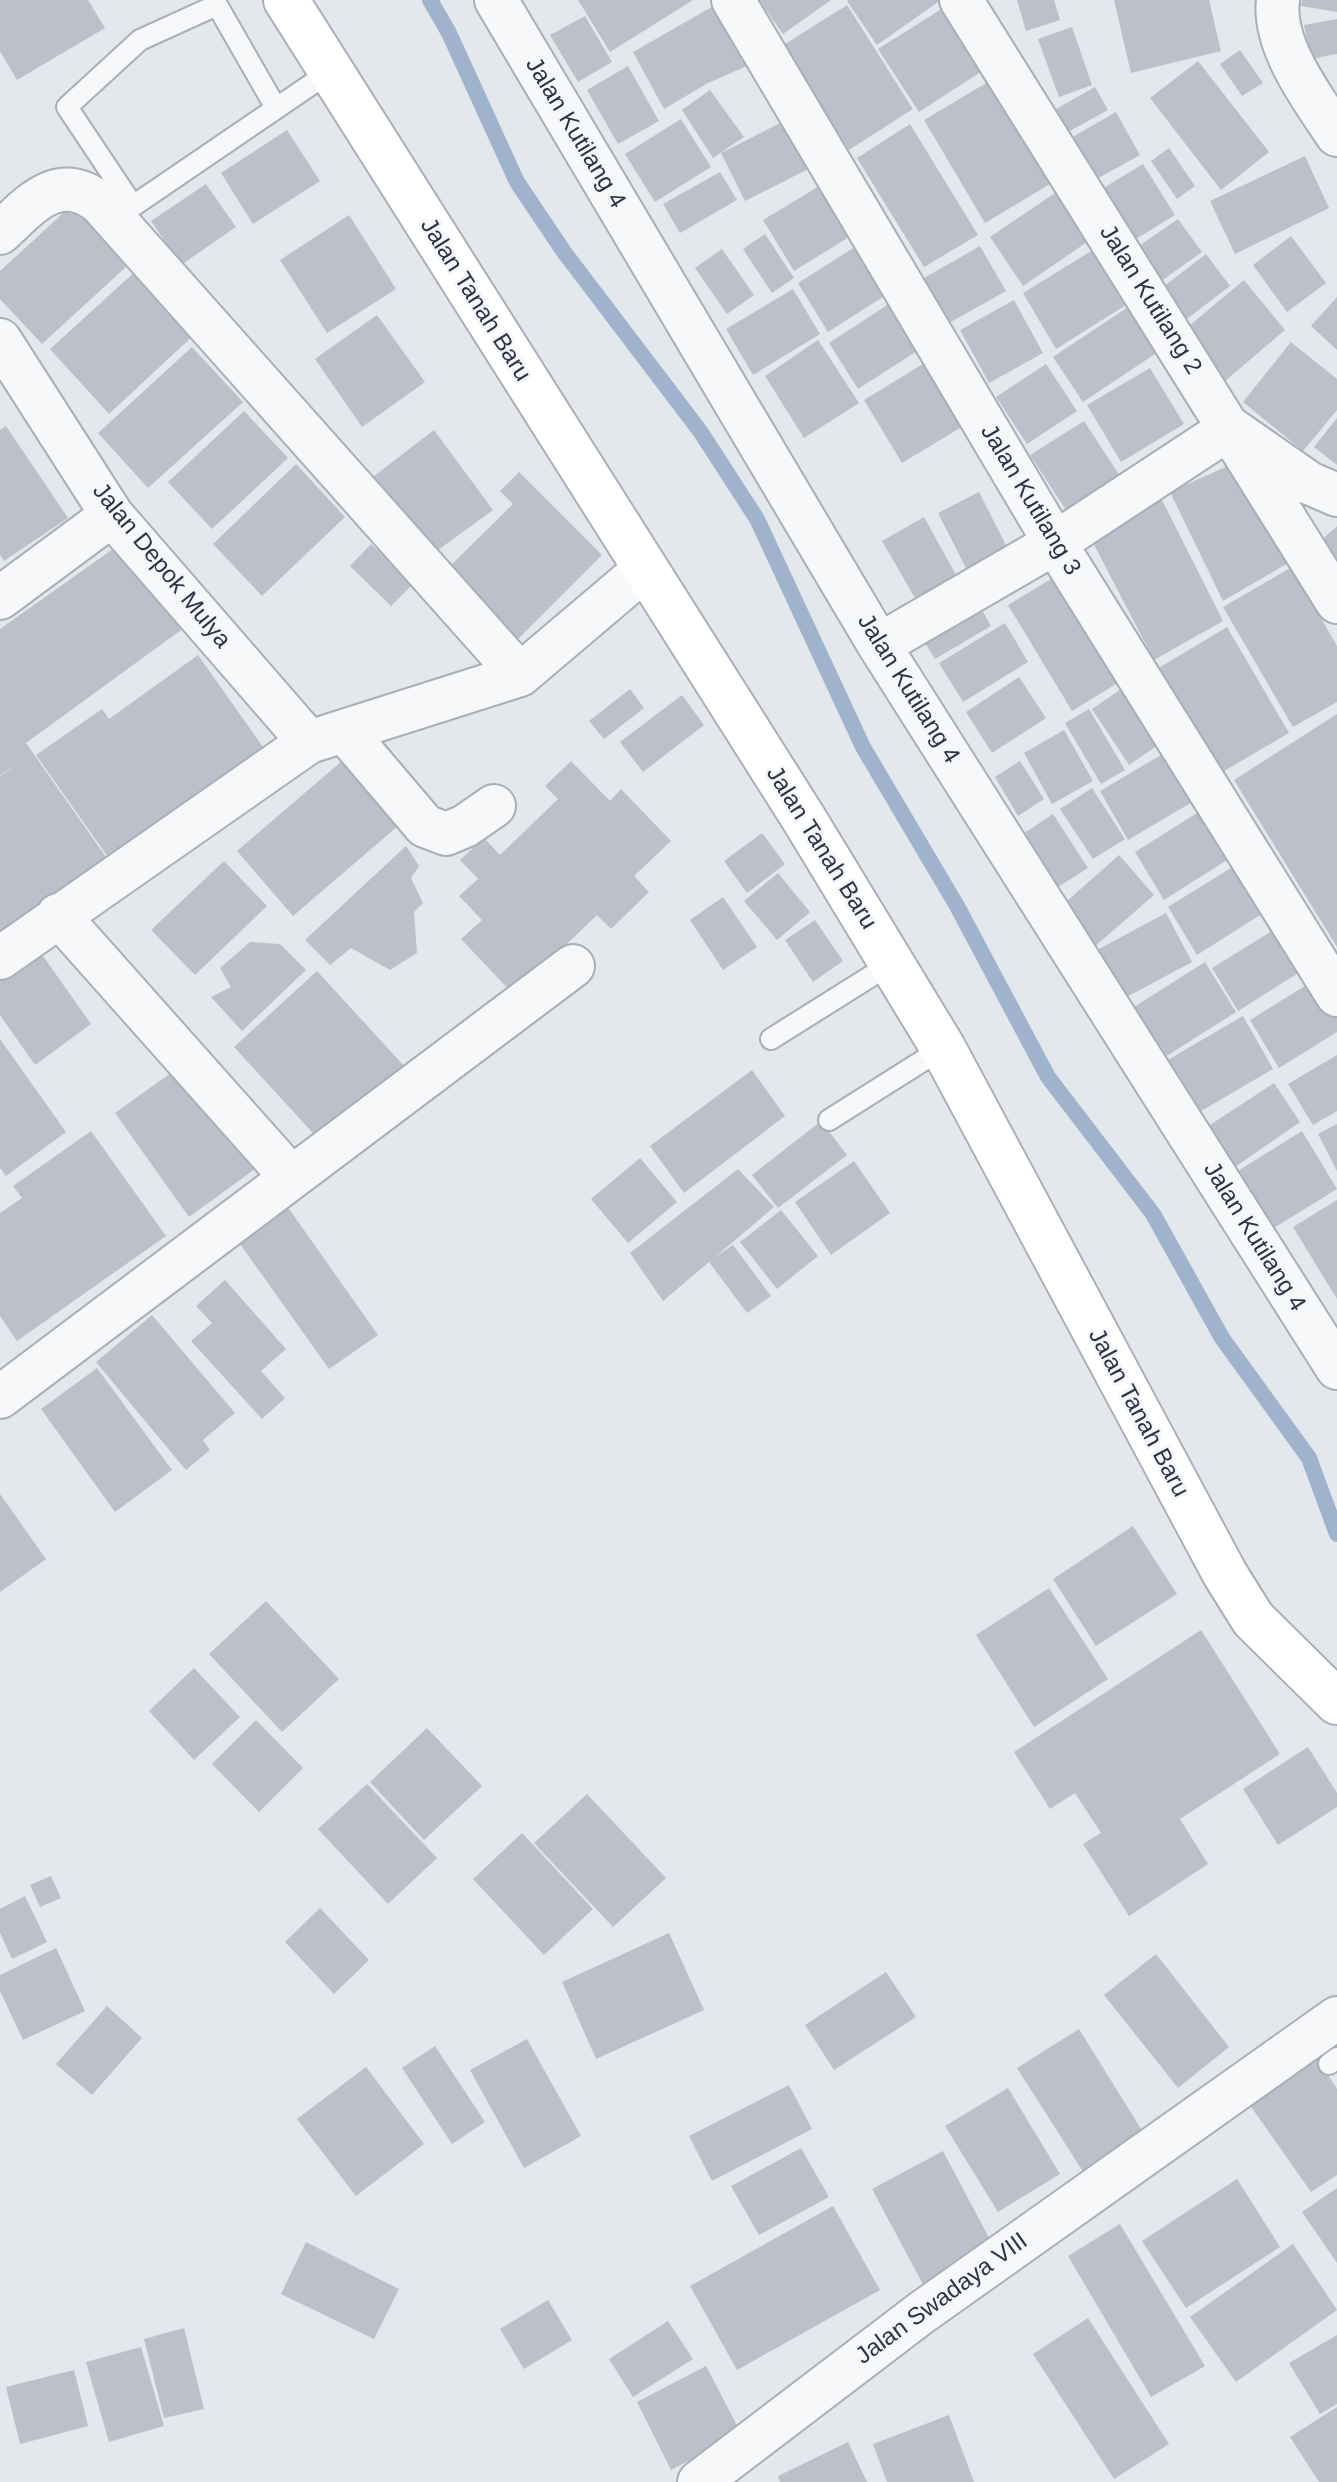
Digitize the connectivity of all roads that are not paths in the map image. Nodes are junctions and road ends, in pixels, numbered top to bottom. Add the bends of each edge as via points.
1 (286, 0) edge
2 (496, 0) edge
3 (733, 0) edge
4 (961, 0) edge
5 (1278, 0) edge
6 (331, 71) junction
7 (276, 108) junction
8 (1337, 135) edge
9 (0, 233) edge
10 (0, 340) edge
11 (1230, 428) junction
12 (1337, 495) edge
13 (112, 515) junction
14 (1055, 543) junction
15 (645, 569) junction
16 (0, 598) edge
17 (1337, 602) edge
18 (879, 645) junction
19 (520, 675) junction
20 (328, 738) junction
21 (494, 806) dead end
22 (58, 915) junction
23 (0, 958) edge
24 (892, 963) junction
25 (573, 966) dead end
26 (1337, 995) edge
27 (771, 1039) dead end
28 (943, 1048) junction
29 (829, 1120) dead end
30 (291, 1177) junction
31 (1336, 1365) edge
32 (0, 1397) edge
33 (1337, 1702) edge
34 (1337, 2018) edge
35 (714, 2476) edge

1 - 6 main road, Jalan Tanah Baru
2 - 18 street, Jalan Kutilang 4
3 - 14 street, Jalan Kutilang 3
4 - 11 street, Jalan Kutilang 2
5 - 8 street via 1276,11 1296,74
6 - 7 lane
6 - 15 main road, Jalan Tanah Baru
7 - 7 lane via 217,5 140,40 67,107 133,206
9 - 19 street via 40,196 54,191 86,193 100,203
10 - 13 street, Jalan Depok Mulya
11 - 12 street via 1309,483
11 - 14 street
11 - 17 street, Jalan Kutilang 2
13 - 16 street
13 - 20 street, Jalan Depok Mulya
14 - 18 street
14 - 26 street, Jalan Kutilang 3
15 - 19 street
15 - 24 main road, Jalan Tanah Baru
18 - 31 street, Jalan Kutilang 4
19 - 20 street
20 - 21 street, Jalan Depok Mulya via 425,826 446,834
20 - 22 street
22 - 23 street
22 - 30 street
24 - 27 lane
24 - 28 main road, Jalan Tanah Baru
25 - 30 street
28 - 29 lane
28 - 33 main road, Jalan Tanah Baru via 1225,1574 1253,1619
30 - 32 street
34 - 35 street, Jalan Swadaya VIII via 921,2313

